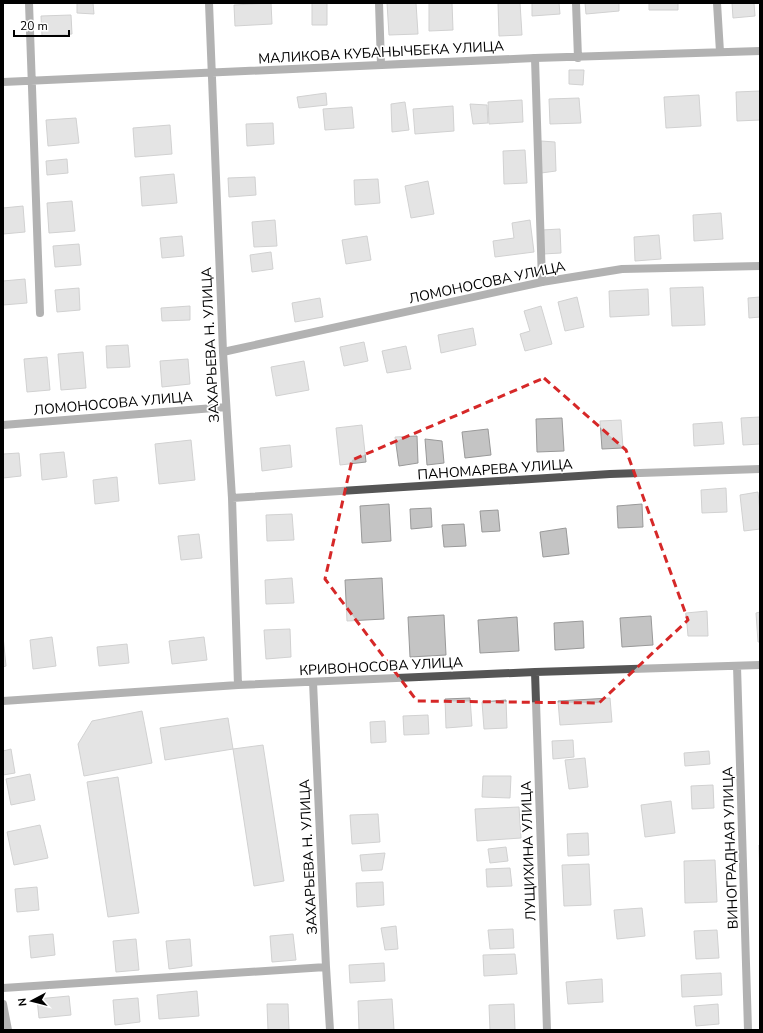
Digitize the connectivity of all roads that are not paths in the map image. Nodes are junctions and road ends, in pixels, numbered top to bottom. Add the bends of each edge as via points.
1 (30, 3) edge
2 (209, 3) edge
3 (379, 3) edge
4 (576, 3) edge
5 (718, 3) edge
6 (760, 51) edge
7 (720, 52) junction
8 (535, 58) junction
9 (578, 58) junction
10 (381, 65) junction
11 (212, 73) junction
12 (32, 81) junction
13 (3, 82) edge
14 (760, 266) edge
15 (542, 282) junction
16 (40, 313) dead end
17 (222, 352) junction
18 (226, 407) junction
19 (3, 425) edge
20 (760, 469) edge
21 (232, 498) junction
22 (760, 665) edge
23 (737, 666) junction
24 (535, 672) junction
25 (313, 682) junction
26 (238, 685) junction
27 (3, 701) edge
28 (326, 967) junction
29 (3, 988) edge
30 (3, 1004) edge
31 (8, 1030) edge
32 (330, 1030) edge
33 (547, 1030) edge
34 (748, 1030) edge

1 - 12 street
2 - 11 street, ЗАХАРЬЕВА Н. УЛИЦА
3 - 10 street
4 - 9 street
5 - 7 street
6 - 7 street, МАЛИКОВА КУБАНЫЧБЕКА УЛИЦА
7 - 9 street, МАЛИКОВА КУБАНЫЧБЕКА УЛИЦА
8 - 9 street, МАЛИКОВА КУБАНЫЧБЕКА УЛИЦА
8 - 10 street, МАЛИКОВА КУБАНЫЧБЕКА УЛИЦА
8 - 15 street
10 - 11 street, МАЛИКОВА КУБАНЫЧБЕКА УЛИЦА
11 - 12 street, МАЛИКОВА КУБАНЫЧБЕКА УЛИЦА
11 - 17 street, ЗАХАРЬЕВА Н. УЛИЦА
12 - 13 street, МАЛИКОВА КУБАНЫЧБЕКА УЛИЦА
12 - 16 street
14 - 15 street, ЛОМОНОСОВА УЛИЦА via 622,269
15 - 17 street, ЛОМОНОСОВА УЛИЦА
17 - 18 street, ЗАХАРЬЕВА Н. УЛИЦА
18 - 19 street, ЛОМОНОСОВА УЛИЦА
18 - 21 street, ЗАХАРЬЕВА Н. УЛИЦА
20 - 21 street, ПАНОМАРЕВА УЛИЦА via 610,474
21 - 26 street, ЗАХАРЬЕВА Н. УЛИЦА
22 - 23 street, КРИВОНОСОВА УЛИЦА
23 - 24 street, КРИВОНОСОВА УЛИЦА
23 - 34 street, ВИНОГРАДНАЯ УЛИЦА
24 - 25 street, КРИВОНОСОВА УЛИЦА
24 - 33 street, ЛУЩИХИНА УЛИЦА
25 - 26 street, КРИВОНОСОВА УЛИЦА
25 - 28 street, ЗАХАРЬЕВА Н. УЛИЦА
26 - 27 street, КРИВОНОСОВА УЛИЦА
28 - 29 street
28 - 32 street, ЗАХАРЬЕВА Н. УЛИЦА
30 - 31 street

